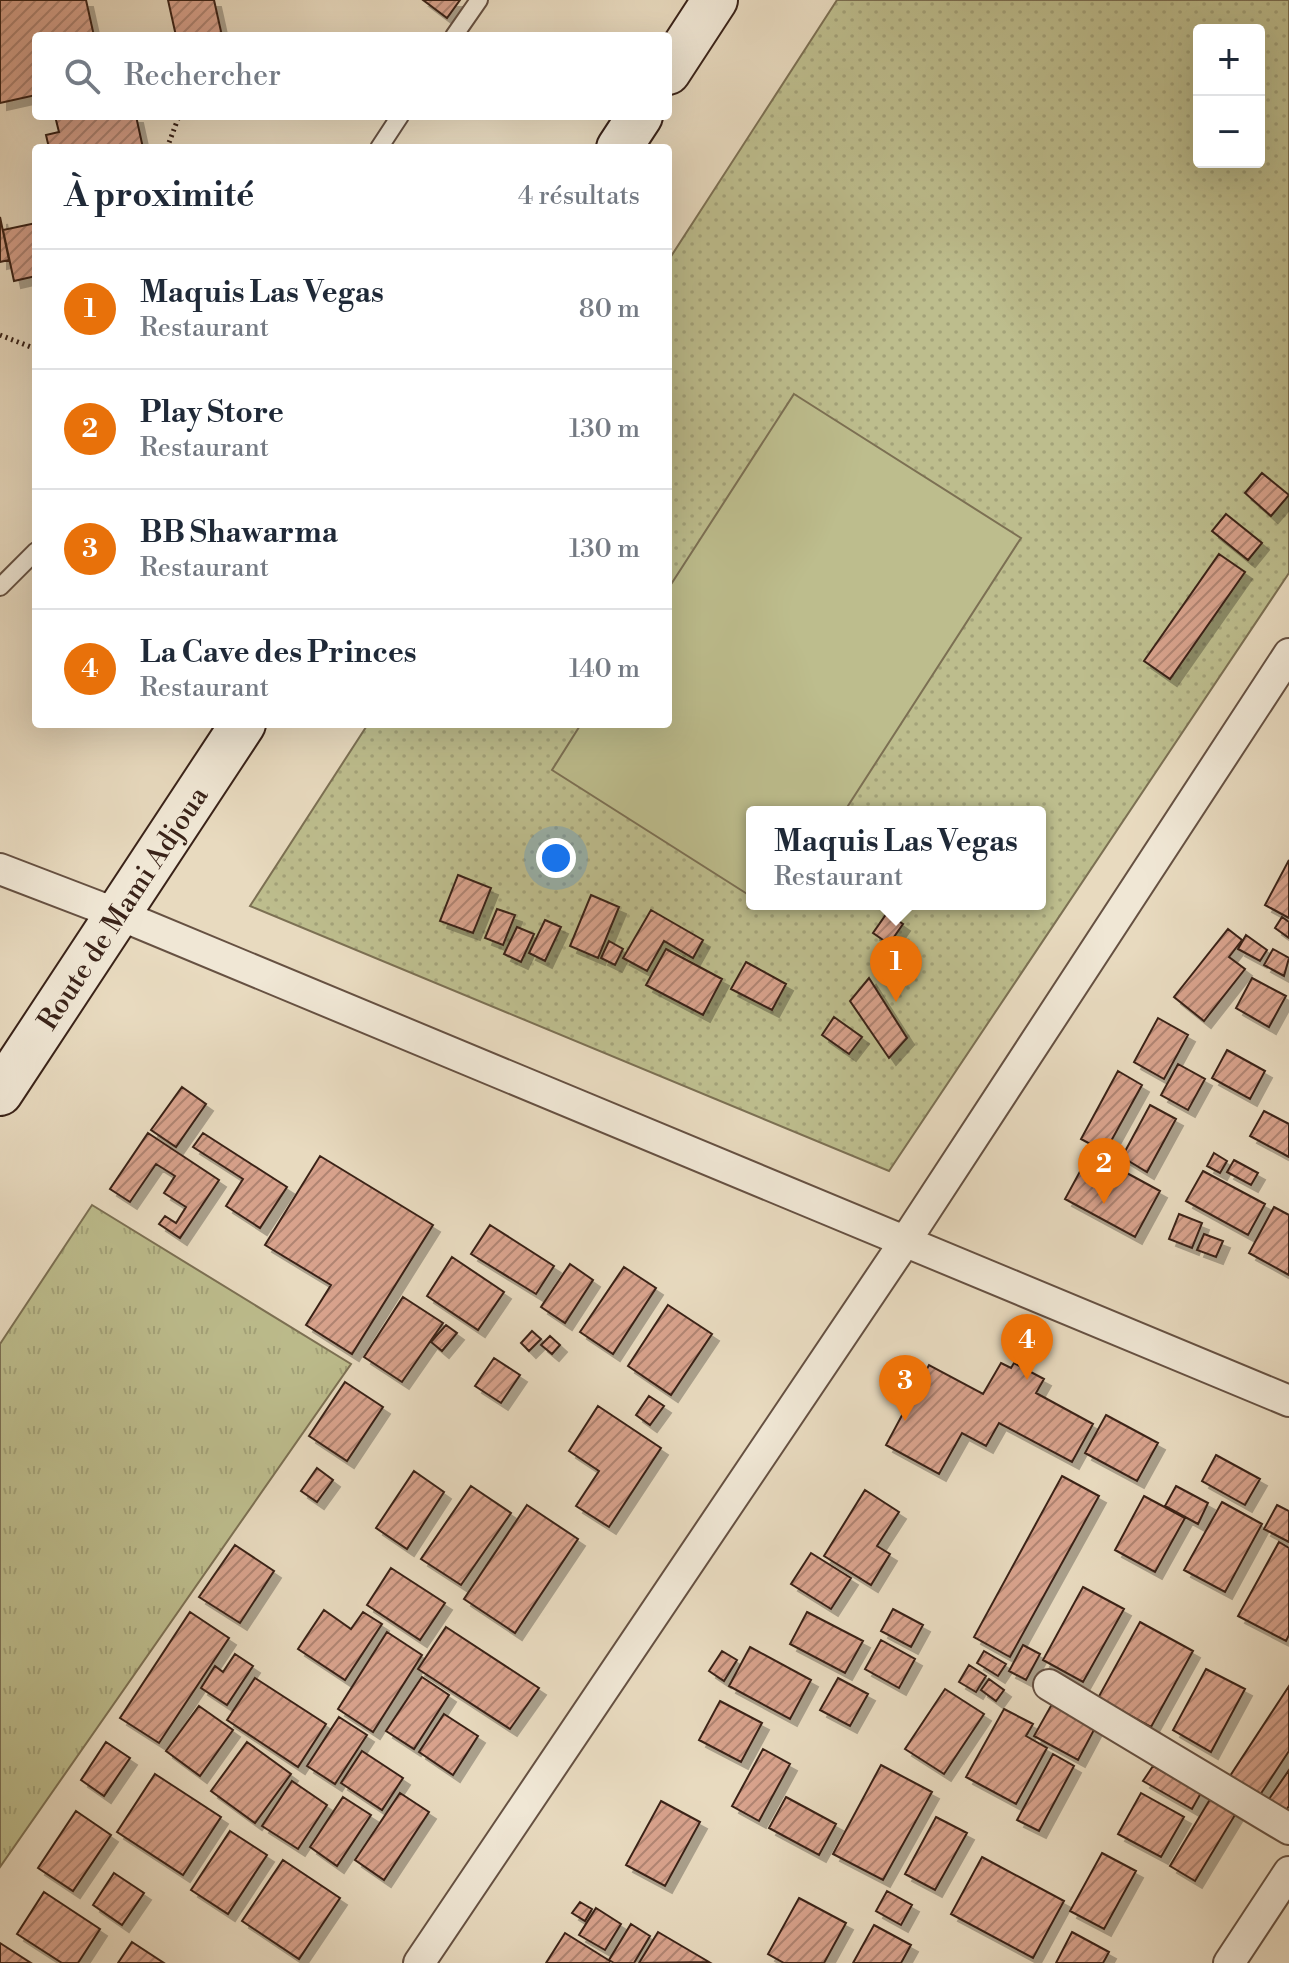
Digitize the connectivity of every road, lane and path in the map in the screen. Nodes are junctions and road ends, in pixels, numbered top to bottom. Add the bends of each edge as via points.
1 (479, 0) edge
2 (715, 0) edge
3 (457, 32) edge
4 (672, 66) edge
5 (178, 120) edge
6 (397, 120) edge
7 (637, 120) edge
8 (168, 144) edge
9 (382, 144) edge
10 (622, 144) edge
11 (0, 335) edge
12 (32, 347) edge
13 (32, 555) edge
14 (0, 587) edge
15 (1289, 654) edge
16 (240, 728) edge
17 (0, 869) edge
18 (120, 915) junction
19 (0, 1093) edge
20 (904, 1243) junction
21 (1289, 1401) edge
22 (1049, 1685) dead end
23 (1289, 1829) edge
24 (1289, 1872) edge
25 (419, 1963) edge
26 (1229, 1963) edge

1 - 3 lane
2 - 4 street
5 - 8 path
6 - 9 lane
7 - 10 street
11 - 12 path
13 - 14 lane
15 - 20 street
16 - 18 street, Route de Mami Adjoua
17 - 18 street
18 - 19 street, Route de Mami Adjoua
18 - 20 street
20 - 21 street
20 - 25 street
22 - 23 street
24 - 26 street

